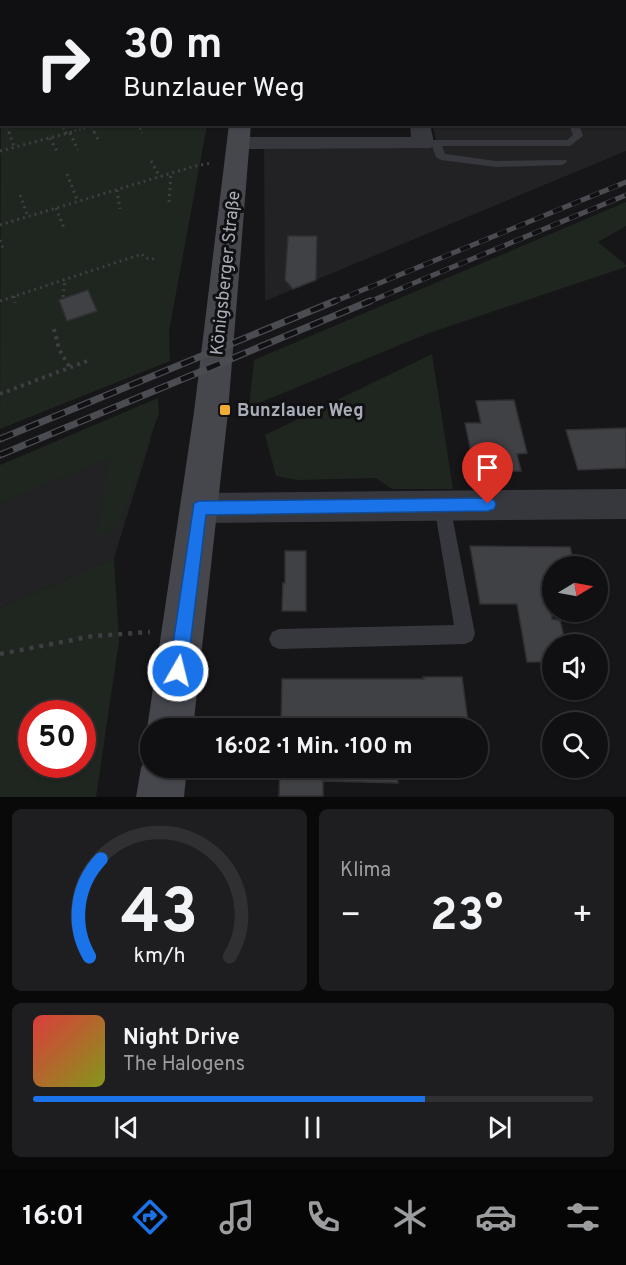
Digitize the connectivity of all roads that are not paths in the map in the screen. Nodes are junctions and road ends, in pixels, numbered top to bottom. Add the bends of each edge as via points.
1 (575, 126) edge
2 (426, 137) edge
3 (238, 142) edge
4 (562, 162) dead end
5 (442, 504) junction
6 (626, 504) edge
7 (199, 508) junction
8 (279, 639) dead end
9 (172, 718) edge
10 (163, 778) edge
11 (160, 797) edge

1 - 2 lane via 578,136 570,143
2 - 3 street
2 - 4 lane via 441,157 496,164
3 - 7 main road, Königsberger Straße
5 - 6 street
5 - 7 street
5 - 8 lane via 465,634
7 - 9 main road, Königsberger Straße
10 - 11 main road

